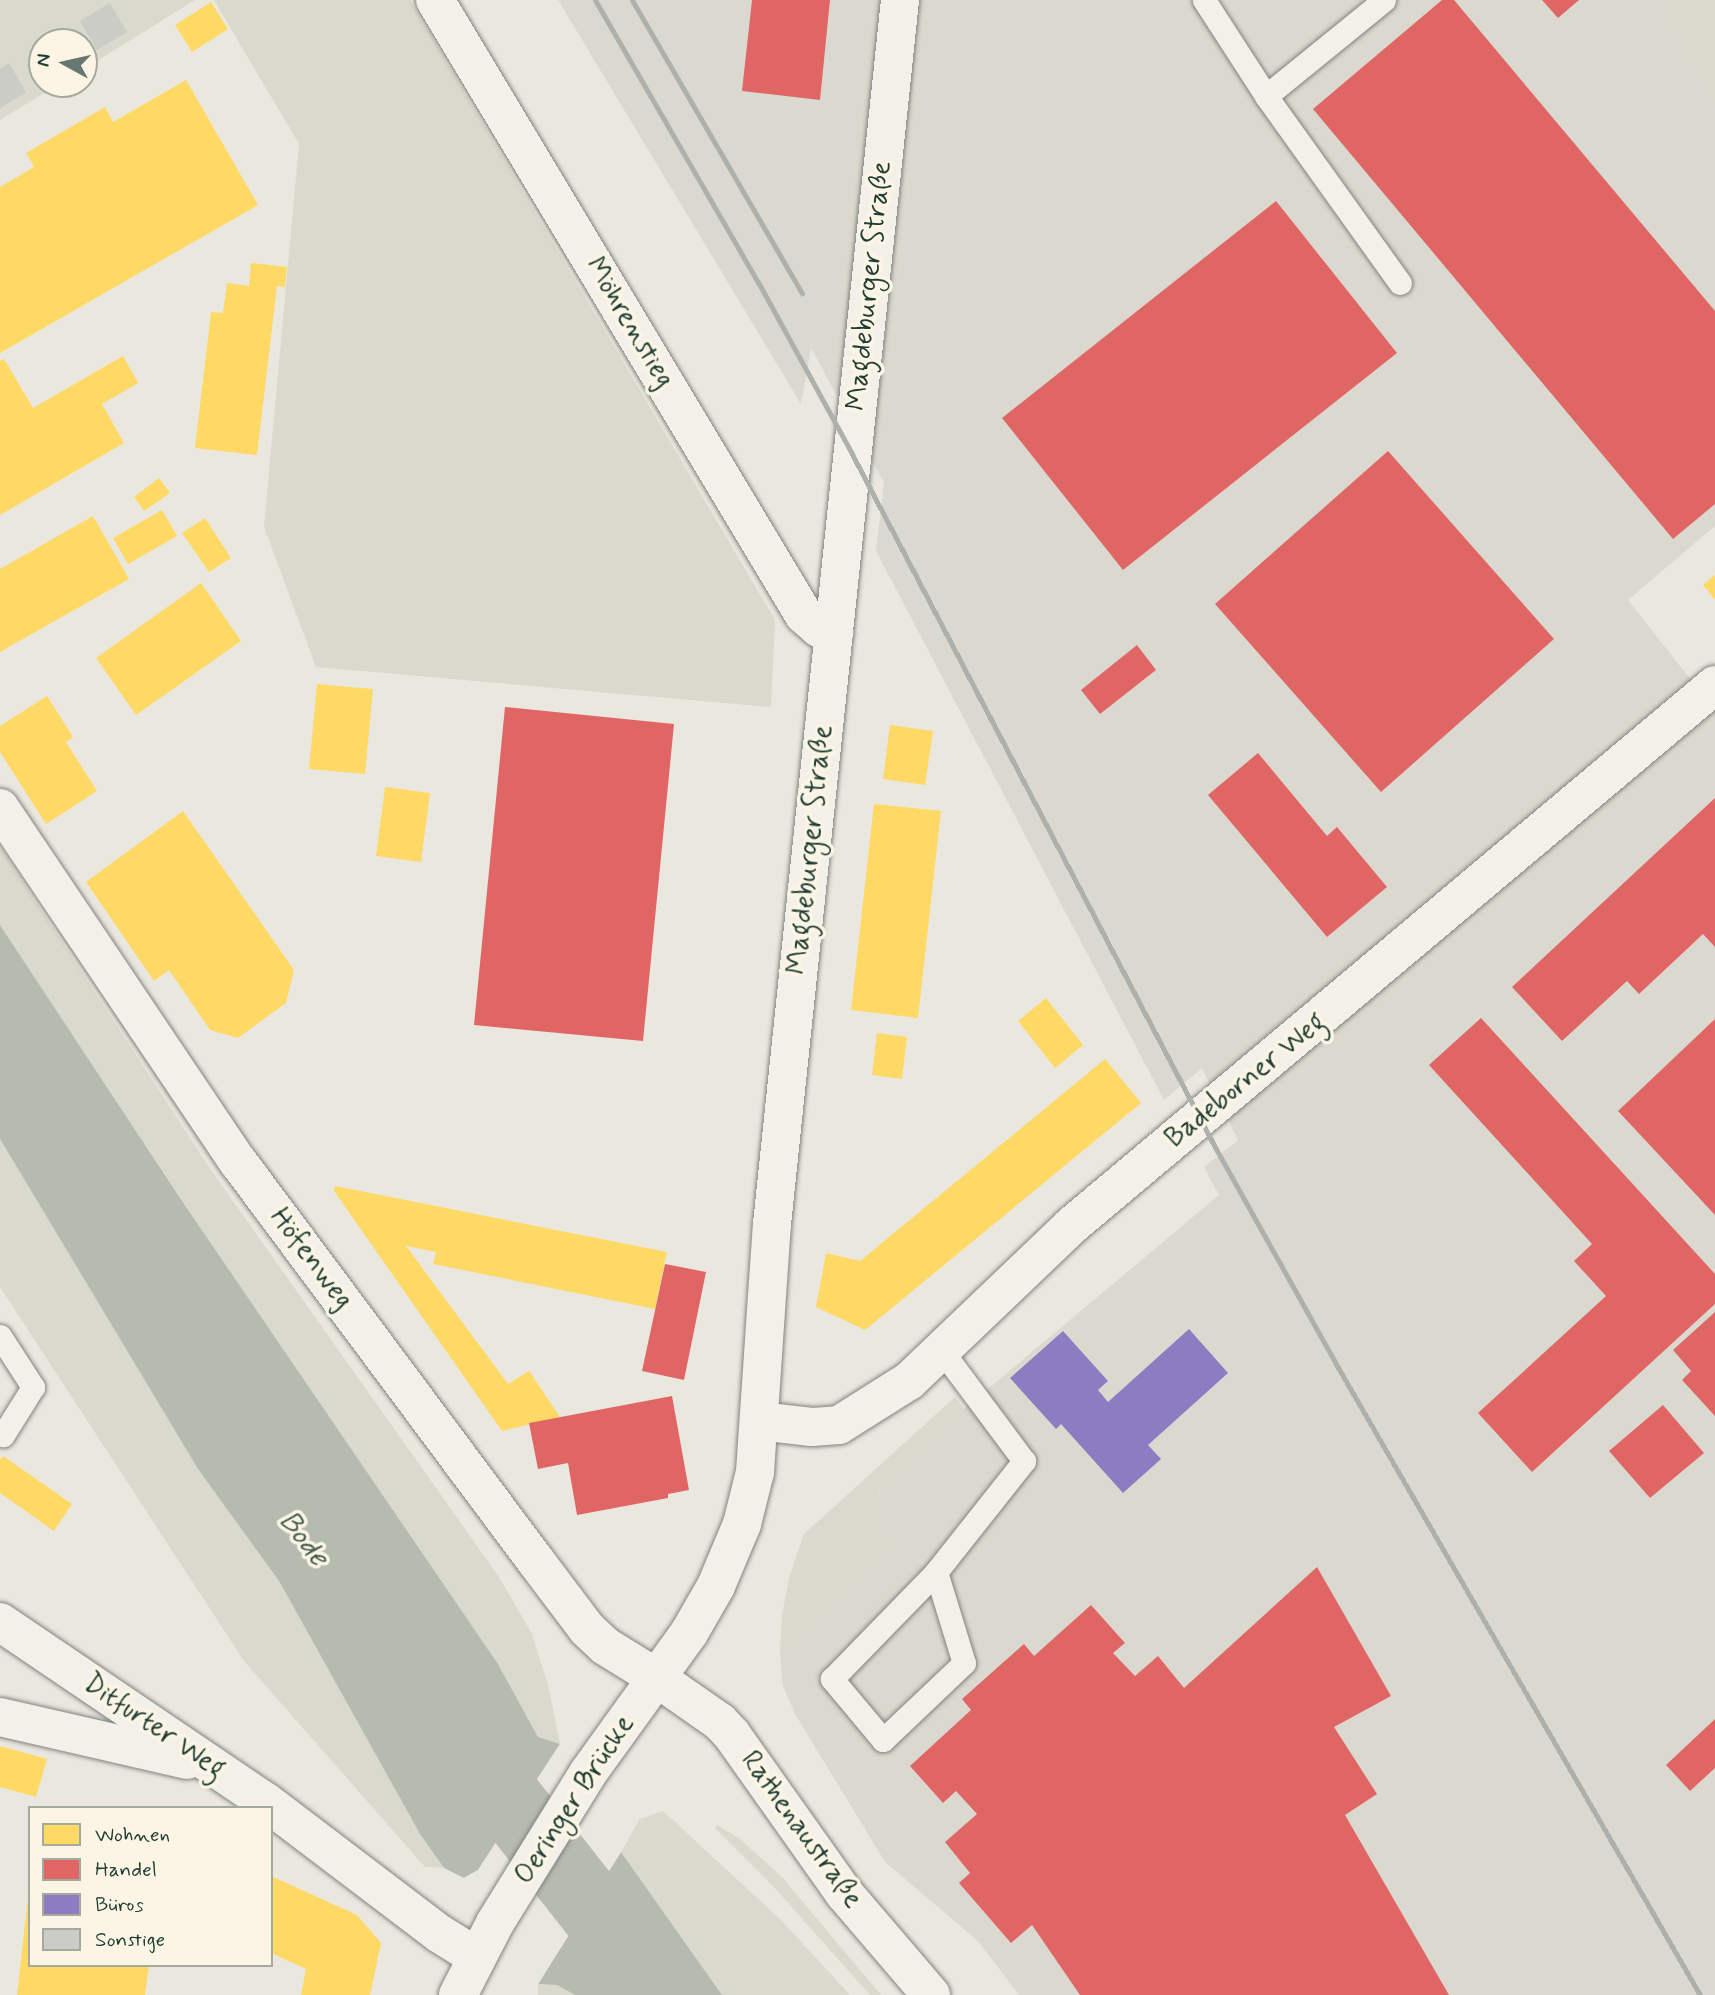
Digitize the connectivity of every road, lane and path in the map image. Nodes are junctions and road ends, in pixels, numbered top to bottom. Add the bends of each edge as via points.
1 (435, 0) edge
2 (900, 0) edge
3 (1204, 0) edge
4 (1384, 0) edge
5 (1266, 96) junction
6 (1400, 284) dead end
7 (834, 632) junction
8 (1715, 685) edge
9 (0, 808) edge
10 (0, 1336) edge
11 (942, 1351) junction
12 (760, 1420) junction
13 (3, 1435) dead end
14 (936, 1572) junction
15 (0, 1622) edge
16 (657, 1678) junction
17 (0, 1717) edge
18 (209, 1766) junction
19 (268, 1806) edge
20 (273, 1810) edge
21 (477, 1957) junction
22 (458, 1995) edge
23 (931, 1995) edge

1 - 7 street, Möhrenstieg via 804,615 818,628
2 - 7 street, Magdeburger Straße
3 - 5 lane
4 - 5 lane
5 - 6 lane
7 - 12 street, Magdeburger Straße via 772,1224
8 - 11 street, Badeborner Weg via 1071,1226
9 - 16 street, Höfenweg via 239,1163 587,1629 605,1646
10 - 13 lane via 33,1387
11 - 12 street, Badeborner Weg via 909,1381 839,1424 812,1427
11 - 14 lane via 1024,1461
12 - 16 street, Magdeburger Straße via 755,1472 729,1562
14 - 14 lane via 832,1679 883,1740 964,1663
15 - 18 street, Ditfurter Weg
16 - 21 street, Oeringer Brücke via 589,1773
16 - 23 street, Rathenaustraße via 732,1735 844,1894
17 - 18 street
18 - 19 street, Ditfurter Weg
20 - 21 street, Ditfurter Weg
21 - 22 street, Oeringer Brücke

